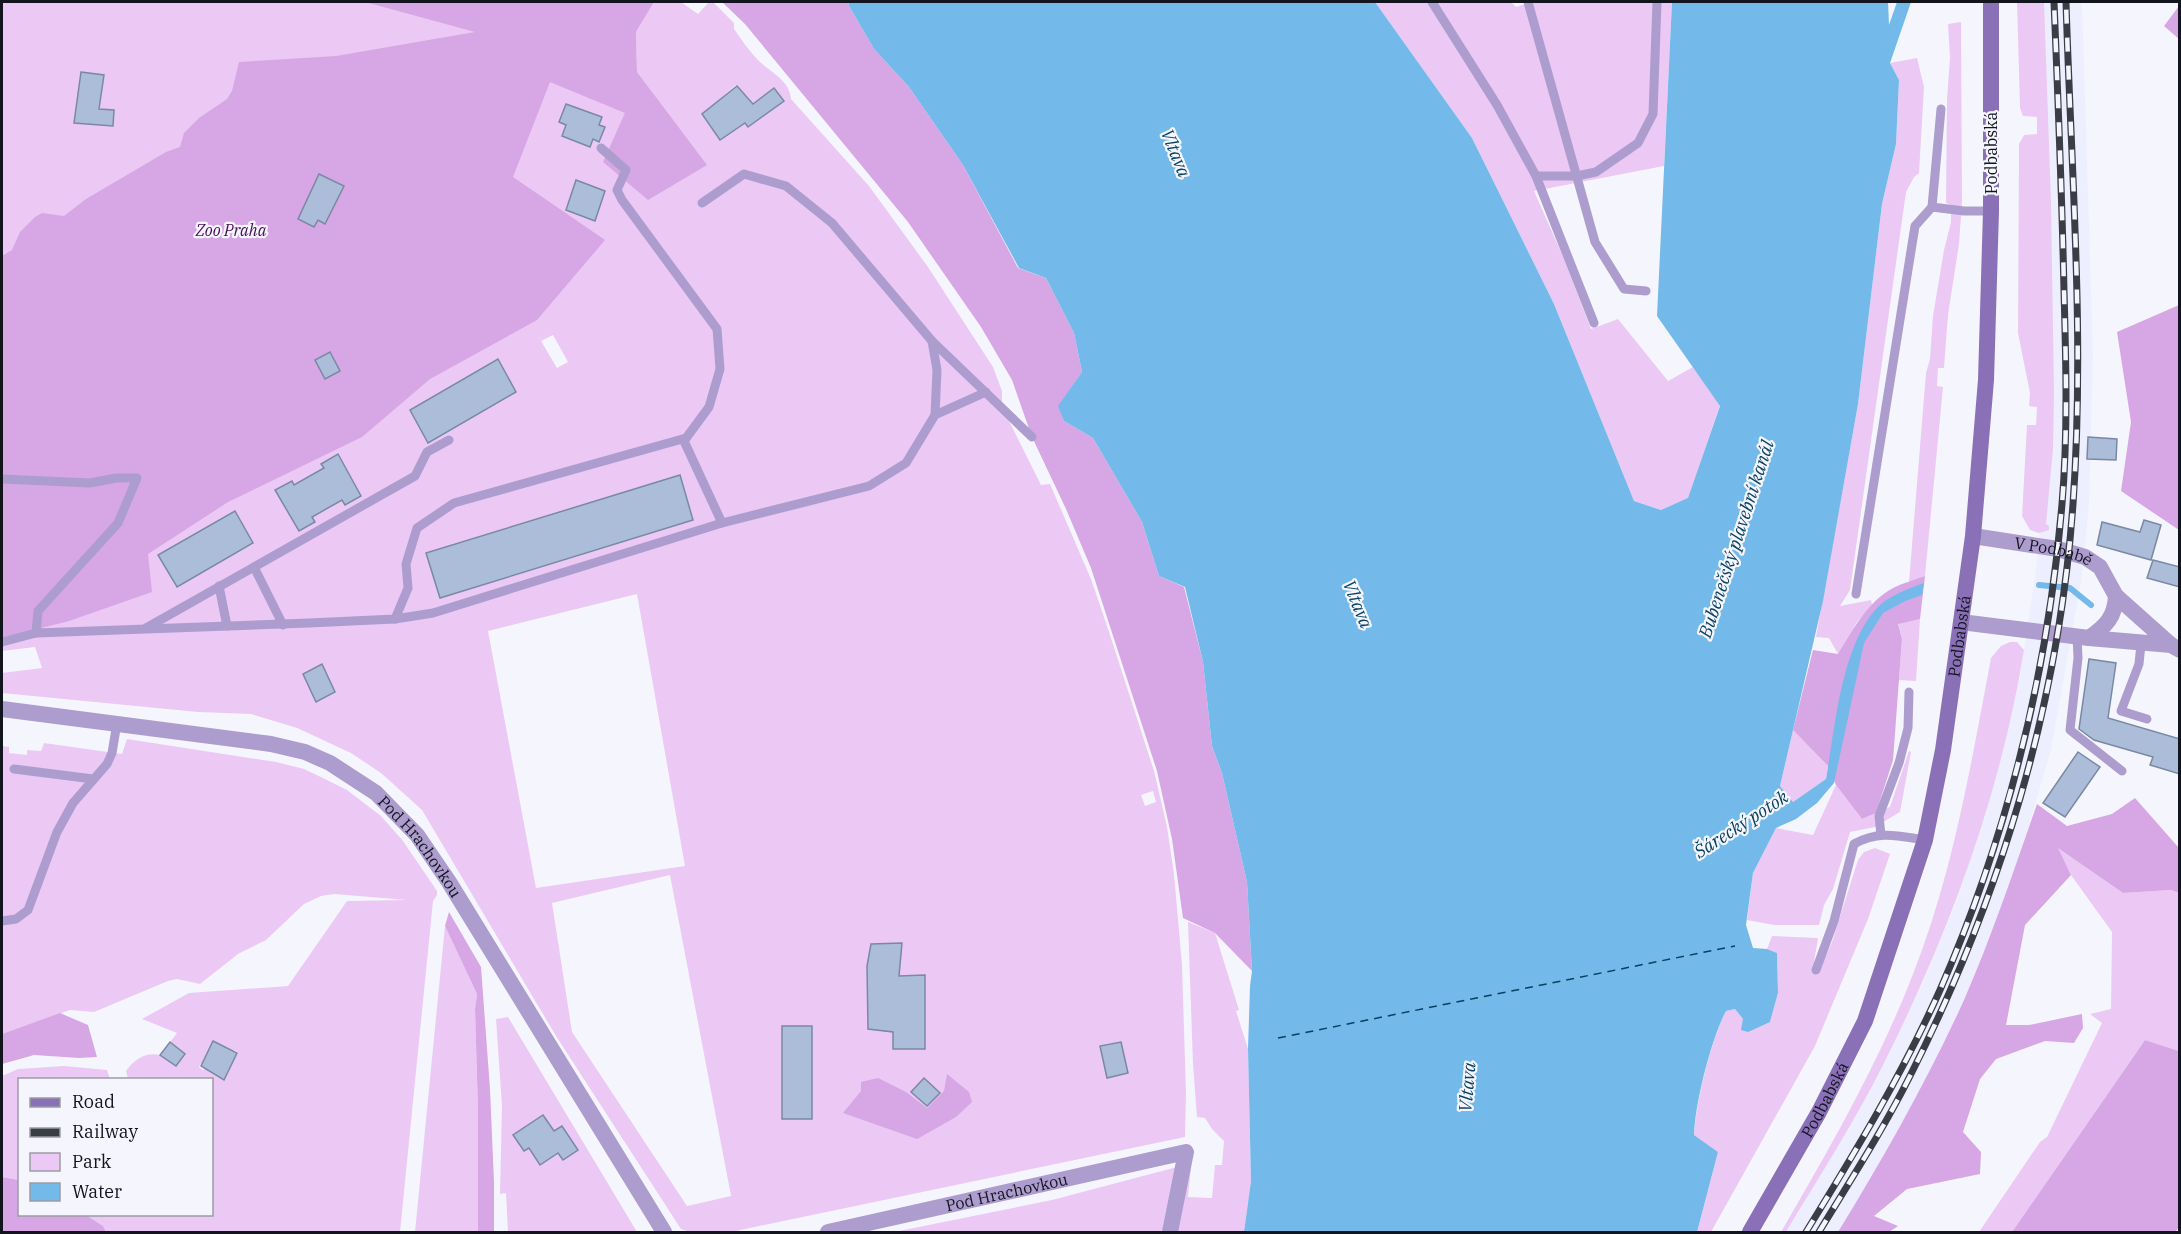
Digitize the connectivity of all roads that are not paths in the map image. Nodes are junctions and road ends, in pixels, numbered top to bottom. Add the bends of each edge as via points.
1 (1432, 2) edge
2 (1528, 2) edge
3 (1657, 2) edge
4 (1990, 2) edge
5 (1941, 109) dead end
6 (601, 148) dead end
7 (1536, 176) junction
8 (1577, 176) junction
9 (702, 203) dead end
10 (1932, 207) junction
11 (1991, 211) junction
12 (1646, 291) dead end
13 (1594, 322) dead end
14 (932, 341) junction
15 (987, 392) junction
16 (935, 416) junction
17 (1032, 437) dead end
18 (686, 438) junction
19 (449, 440) dead end
20 (2, 479) edge
21 (722, 523) junction
22 (1973, 536) junction
23 (254, 567) junction
24 (219, 586) junction
25 (1856, 594) dead end
26 (2116, 596) junction
27 (395, 619) junction
28 (1961, 622) junction
29 (283, 625) junction
30 (227, 626) junction
31 (145, 629) junction
32 (36, 633) junction
33 (2083, 637) junction
34 (2, 642) edge
35 (2140, 647) junction
36 (2175, 647) edge
37 (1909, 692) dead end
38 (2, 709) edge
39 (2147, 719) dead end
40 (117, 723) junction
41 (14, 769) dead end
42 (2122, 771) dead end
43 (93, 779) junction
44 (1881, 835) junction
45 (1925, 840) junction
46 (2, 921) edge
47 (1816, 970) dead end
48 (664, 1233) edge
49 (828, 1233) edge
50 (1170, 1233) edge
51 (1750, 1233) edge

1 - 7 lane
2 - 8 lane
3 - 8 lane via 1653,114 1638,143 1596,172
4 - 11 main road, Podbabská
5 - 10 lane
6 - 18 lane via 626,170 617,190 622,200 717,329 720,369 709,407
7 - 8 lane
7 - 13 lane
8 - 12 lane via 1595,242 1624,289
9 - 14 lane via 744,174 786,186 832,223
10 - 11 lane
10 - 25 lane via 1915,226
11 - 22 main road, Podbabská via 1986,380
14 - 15 lane
14 - 16 lane via 937,370
15 - 16 lane
15 - 17 lane
16 - 21 lane via 906,463 868,486
18 - 21 lane via 684,441
18 - 27 lane via 454,503 417,528 406,564 408,588
19 - 23 lane via 427,452 415,476
20 - 32 lane via 90,483 137,478 118,523 38,611
21 - 27 lane via 433,613
22 - 26 street, V Podbabě via 2085,557 2100,567
22 - 28 main road, Podbabská
23 - 24 lane
23 - 29 lane
24 - 30 lane
24 - 31 lane
26 - 33 street via 2115,610 2105,627
26 - 36 street, V Podbabě
27 - 29 lane
28 - 33 street, V Podbabě
28 - 45 main road, Podbabská via 1943,750
29 - 30 lane
30 - 31 lane
31 - 32 lane
32 - 34 lane
33 - 35 street, V Podbabě
33 - 42 lane via 2070,730
35 - 36 street, V Podbabě
35 - 39 lane via 2139,664 2121,711
37 - 44 lane via 1908,728 1879,816
38 - 40 street, Pod Hrachovkou
40 - 43 lane via 112,753
40 - 48 street, Pod Hrachovkou via 304,752 354,777 399,814 449,882
41 - 43 lane
43 - 46 lane via 73,803 57,832 28,910 16,919
44 - 45 lane
44 - 47 lane via 1869,835 1854,844 1834,921
45 - 51 main road, Podbabská via 1865,1021
49 - 50 street, Pod Hrachovkou via 1186,1152

